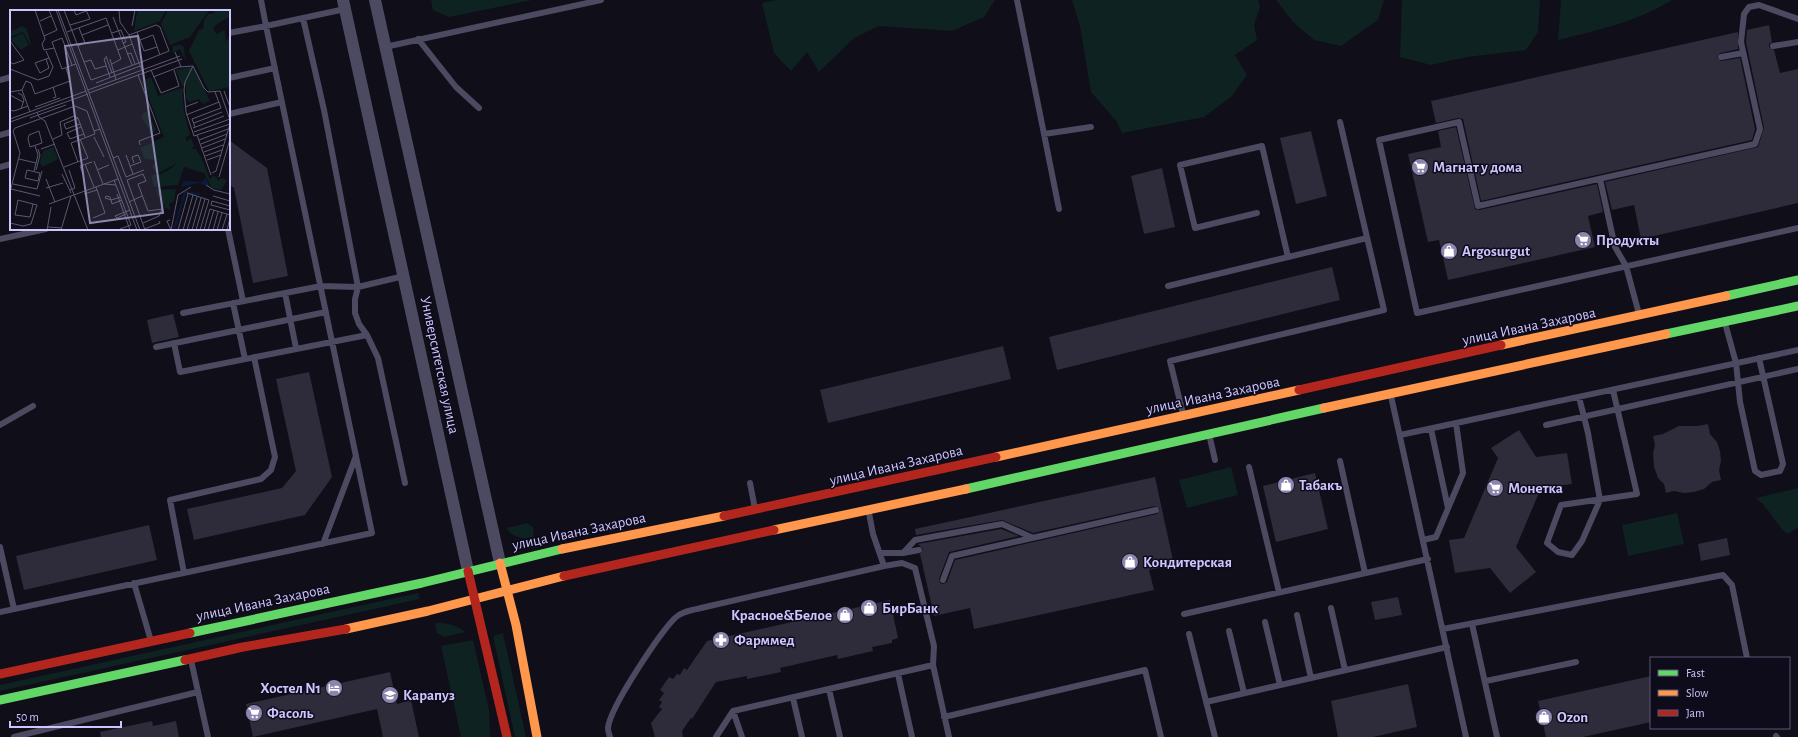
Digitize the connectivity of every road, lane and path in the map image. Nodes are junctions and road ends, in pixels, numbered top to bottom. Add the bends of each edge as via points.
1 (261, 0) edge
2 (375, 0) edge
3 (601, 0) edge
4 (1017, 0) edge
5 (344, 5) edge
6 (303, 18) junction
7 (1798, 19) edge
8 (266, 26) junction
9 (230, 33) edge
10 (418, 39) junction
11 (1798, 42) edge
12 (1774, 46) dead end
13 (385, 47) junction
14 (1743, 53) junction
15 (1721, 57) dead end
16 (275, 68) junction
17 (10, 78) edge
18 (230, 78) edge
19 (0, 80) edge
20 (282, 102) junction
21 (479, 108) dead end
22 (230, 114) edge
23 (1340, 122) dead end
24 (1091, 127) dead end
25 (10, 132) edge
26 (1044, 134) junction
27 (0, 135) edge
28 (10, 164) edge
29 (0, 167) edge
30 (1600, 179) junction
31 (1060, 209) dead end
32 (1257, 213) dead end
33 (1798, 228) edge
34 (41, 230) edge
35 (228, 230) edge
36 (1368, 238) junction
37 (0, 239) edge
38 (1288, 257) junction
39 (1626, 266) junction
40 (404, 276) junction
41 (1798, 280) edge
42 (321, 286) junction
43 (1168, 286) dead end
44 (358, 287) junction
45 (285, 293) junction
46 (243, 301) junction
47 (233, 303) junction
48 (1798, 306) edge
49 (183, 312) dead end
50 (326, 312) junction
51 (1640, 316) junction
52 (291, 320) junction
53 (1724, 322) junction
54 (239, 330) junction
55 (367, 335) junction
56 (332, 341) junction
57 (174, 343) junction
58 (156, 347) dead end
59 (296, 348) junction
60 (1798, 350) edge
61 (254, 357) junction
62 (1759, 358) junction
63 (245, 359) junction
64 (1736, 363) junction
65 (1798, 369) edge
66 (1764, 377) junction
67 (1738, 382) junction
68 (1613, 390) junction
69 (1391, 394) junction
70 (1579, 397) junction
71 (33, 406) dead end
72 (1618, 409) junction
73 (1183, 416) junction
74 (1584, 416) junction
75 (1456, 423) junction
76 (0, 424) edge
77 (1546, 425) dead end
78 (1431, 429) junction
79 (1209, 433) junction
80 (1400, 435) junction
81 (356, 456) junction
82 (1215, 460) dead end
83 (1340, 460) dead end
84 (1249, 467) dead end
85 (405, 483) dead end
86 (750, 483) dead end
87 (1600, 500) junction
88 (1448, 508) junction
89 (755, 510) junction
90 (1156, 510) dead end
91 (868, 511) junction
92 (1031, 537) junction
93 (1424, 540) junction
94 (323, 544) junction
95 (0, 547) edge
96 (919, 550) dead end
97 (880, 553) junction
98 (903, 553) junction
99 (1428, 559) junction
100 (500, 563) junction
101 (884, 566) junction
102 (468, 571) junction
103 (184, 573) junction
104 (1365, 573) junction
105 (943, 580) dead end
106 (134, 583) junction
107 (506, 591) junction
108 (1279, 592) junction
109 (474, 599) junction
110 (1331, 608) dead end
111 (14, 609) junction
112 (0, 612) edge
113 (1184, 614) dead end
114 (1297, 615) dead end
115 (1266, 622) dead end
116 (1472, 624) junction
117 (1443, 629) junction
118 (1229, 631) dead end
119 (1188, 634) dead end
120 (150, 641) junction
121 (1447, 647) junction
122 (1747, 657) edge
123 (190, 658) junction
124 (1576, 662) dead end
125 (933, 666) junction
126 (1345, 670) junction
127 (0, 674) edge
128 (898, 674) junction
129 (1311, 678) junction
130 (1486, 681) junction
131 (1280, 685) junction
132 (829, 689) junction
133 (198, 692) junction
134 (1244, 693) junction
135 (793, 698) junction
136 (0, 700) edge
137 (1206, 702) junction
138 (733, 710) junction
139 (944, 717) junction
140 (14, 737) edge
141 (208, 737) edge
142 (506, 737) edge
143 (537, 737) edge
144 (610, 737) edge
145 (716, 737) edge
146 (742, 737) edge
147 (802, 737) edge
148 (840, 737) edge
149 (912, 737) edge
150 (949, 737) edge
151 (1161, 737) edge
152 (1215, 737) edge
153 (1466, 737) edge
154 (1497, 737) edge

1 - 8 lane
2 - 13 street, Университетская улица
3 - 10 lane
4 - 26 lane
5 - 6 lane
5 - 40 street, Университетская улица
6 - 8 lane
6 - 44 lane via 324,110
7 - 14 lane via 1759,5 1749,7 1741,26
8 - 9 lane
8 - 16 lane
10 - 13 lane
10 - 21 lane via 456,87
11 - 12 lane
13 - 100 street, Университетская улица
14 - 15 lane
14 - 30 lane via 1760,129 1756,144
16 - 18 lane
16 - 20 lane
17 - 19 lane
20 - 22 lane
20 - 42 lane
23 - 36 lane
24 - 26 lane
25 - 27 lane
26 - 31 lane
28 - 29 lane
30 - 39 lane via 1615,247
30 - 39 lane via 1478,206 1459,122 1379,140 1417,313
32 - 38 lane via 1195,228 1180,165 1262,146
33 - 39 lane
34 - 37 lane
35 - 46 lane
36 - 38 lane
36 - 73 lane via 1384,310 1170,361
38 - 43 lane
39 - 51 lane
40 - 44 lane
40 - 102 street, Университетская улица
41 - 51 main road, улица Ивана Захарова
42 - 44 lane
42 - 45 lane
42 - 50 lane
44 - 55 lane via 355,299 356,313 359,324
45 - 46 lane
45 - 52 lane
46 - 47 lane
47 - 49 lane
47 - 54 lane
48 - 53 main road
50 - 52 lane
50 - 56 lane
51 - 73 main road, улица Ивана Захарова
52 - 54 lane
52 - 59 lane
53 - 64 lane
53 - 69 main road
54 - 57 lane
54 - 63 lane
55 - 56 lane
55 - 85 lane via 378,358
56 - 59 lane
56 - 81 lane
57 - 58 lane
57 - 63 lane via 180,372
59 - 61 lane
60 - 62 lane
61 - 63 lane
61 - 103 lane via 275,457 272,470 261,479 170,500
62 - 64 lane
62 - 66 lane
64 - 67 lane
64 - 68 lane
65 - 66 lane
66 - 67 lane
66 - 67 lane via 1783,464 1780,471 1761,475 1755,471
67 - 72 lane
68 - 70 lane
68 - 72 lane
69 - 79 main road
69 - 80 lane
70 - 74 lane
70 - 75 lane
71 - 76 lane
72 - 74 lane
72 - 87 lane via 1637,494
73 - 89 main road, улица Ивана Захарова
74 - 77 lane
74 - 87 lane
75 - 78 lane
75 - 88 lane via 1463,473
78 - 80 lane
78 - 88 lane
79 - 82 lane
79 - 91 main road
80 - 93 lane
81 - 94 lane
81 - 94 lane via 372,533
83 - 104 lane
84 - 108 lane
86 - 89 lane
87 - 87 lane via 1561,505 1547,543 1558,552 1572,555 1582,541
88 - 93 lane via 1436,537
89 - 100 main road, улица Ивана Захарова via 658,528
90 - 92 lane
91 - 97 lane
91 - 107 main road
92 - 98 lane via 1002,524 915,540
92 - 105 lane via 952,556
93 - 99 lane
94 - 103 lane
95 - 111 lane
96 - 98 lane
97 - 98 lane
97 - 101 lane
99 - 104 lane
99 - 117 lane
100 - 102 main road, улица Ивана Захарова
100 - 107 main road, Университетская улица
101 - 125 lane via 902,563 915,568 934,646
101 - 144 lane via 676,616 635,674 614,711 608,728
102 - 109 main road, Университетская улица
102 - 120 main road, улица Ивана Захарова
103 - 106 lane
104 - 108 lane
106 - 111 lane
106 - 120 lane
107 - 109 main road
107 - 143 main road, Университетская улица via 516,625
108 - 113 lane
109 - 123 main road via 330,632
109 - 142 main road, Университетская улица
110 - 126 lane
111 - 112 lane
114 - 129 lane
115 - 131 lane
116 - 117 lane
116 - 122 lane via 1723,575 1732,585
116 - 130 lane
117 - 121 lane
118 - 134 lane
119 - 137 lane
120 - 127 main road, улица Ивана Захарова
121 - 126 lane
121 - 153 lane
123 - 133 lane
123 - 136 main road
124 - 130 lane
125 - 128 lane
125 - 139 lane
126 - 129 lane
128 - 132 lane
128 - 149 lane
129 - 131 lane
130 - 154 lane
131 - 134 lane
132 - 135 lane
132 - 148 lane
133 - 140 lane
133 - 141 lane
134 - 137 lane
135 - 138 lane
135 - 147 lane
137 - 152 lane
138 - 145 lane
138 - 146 lane
139 - 150 lane
139 - 151 lane via 1145,670

